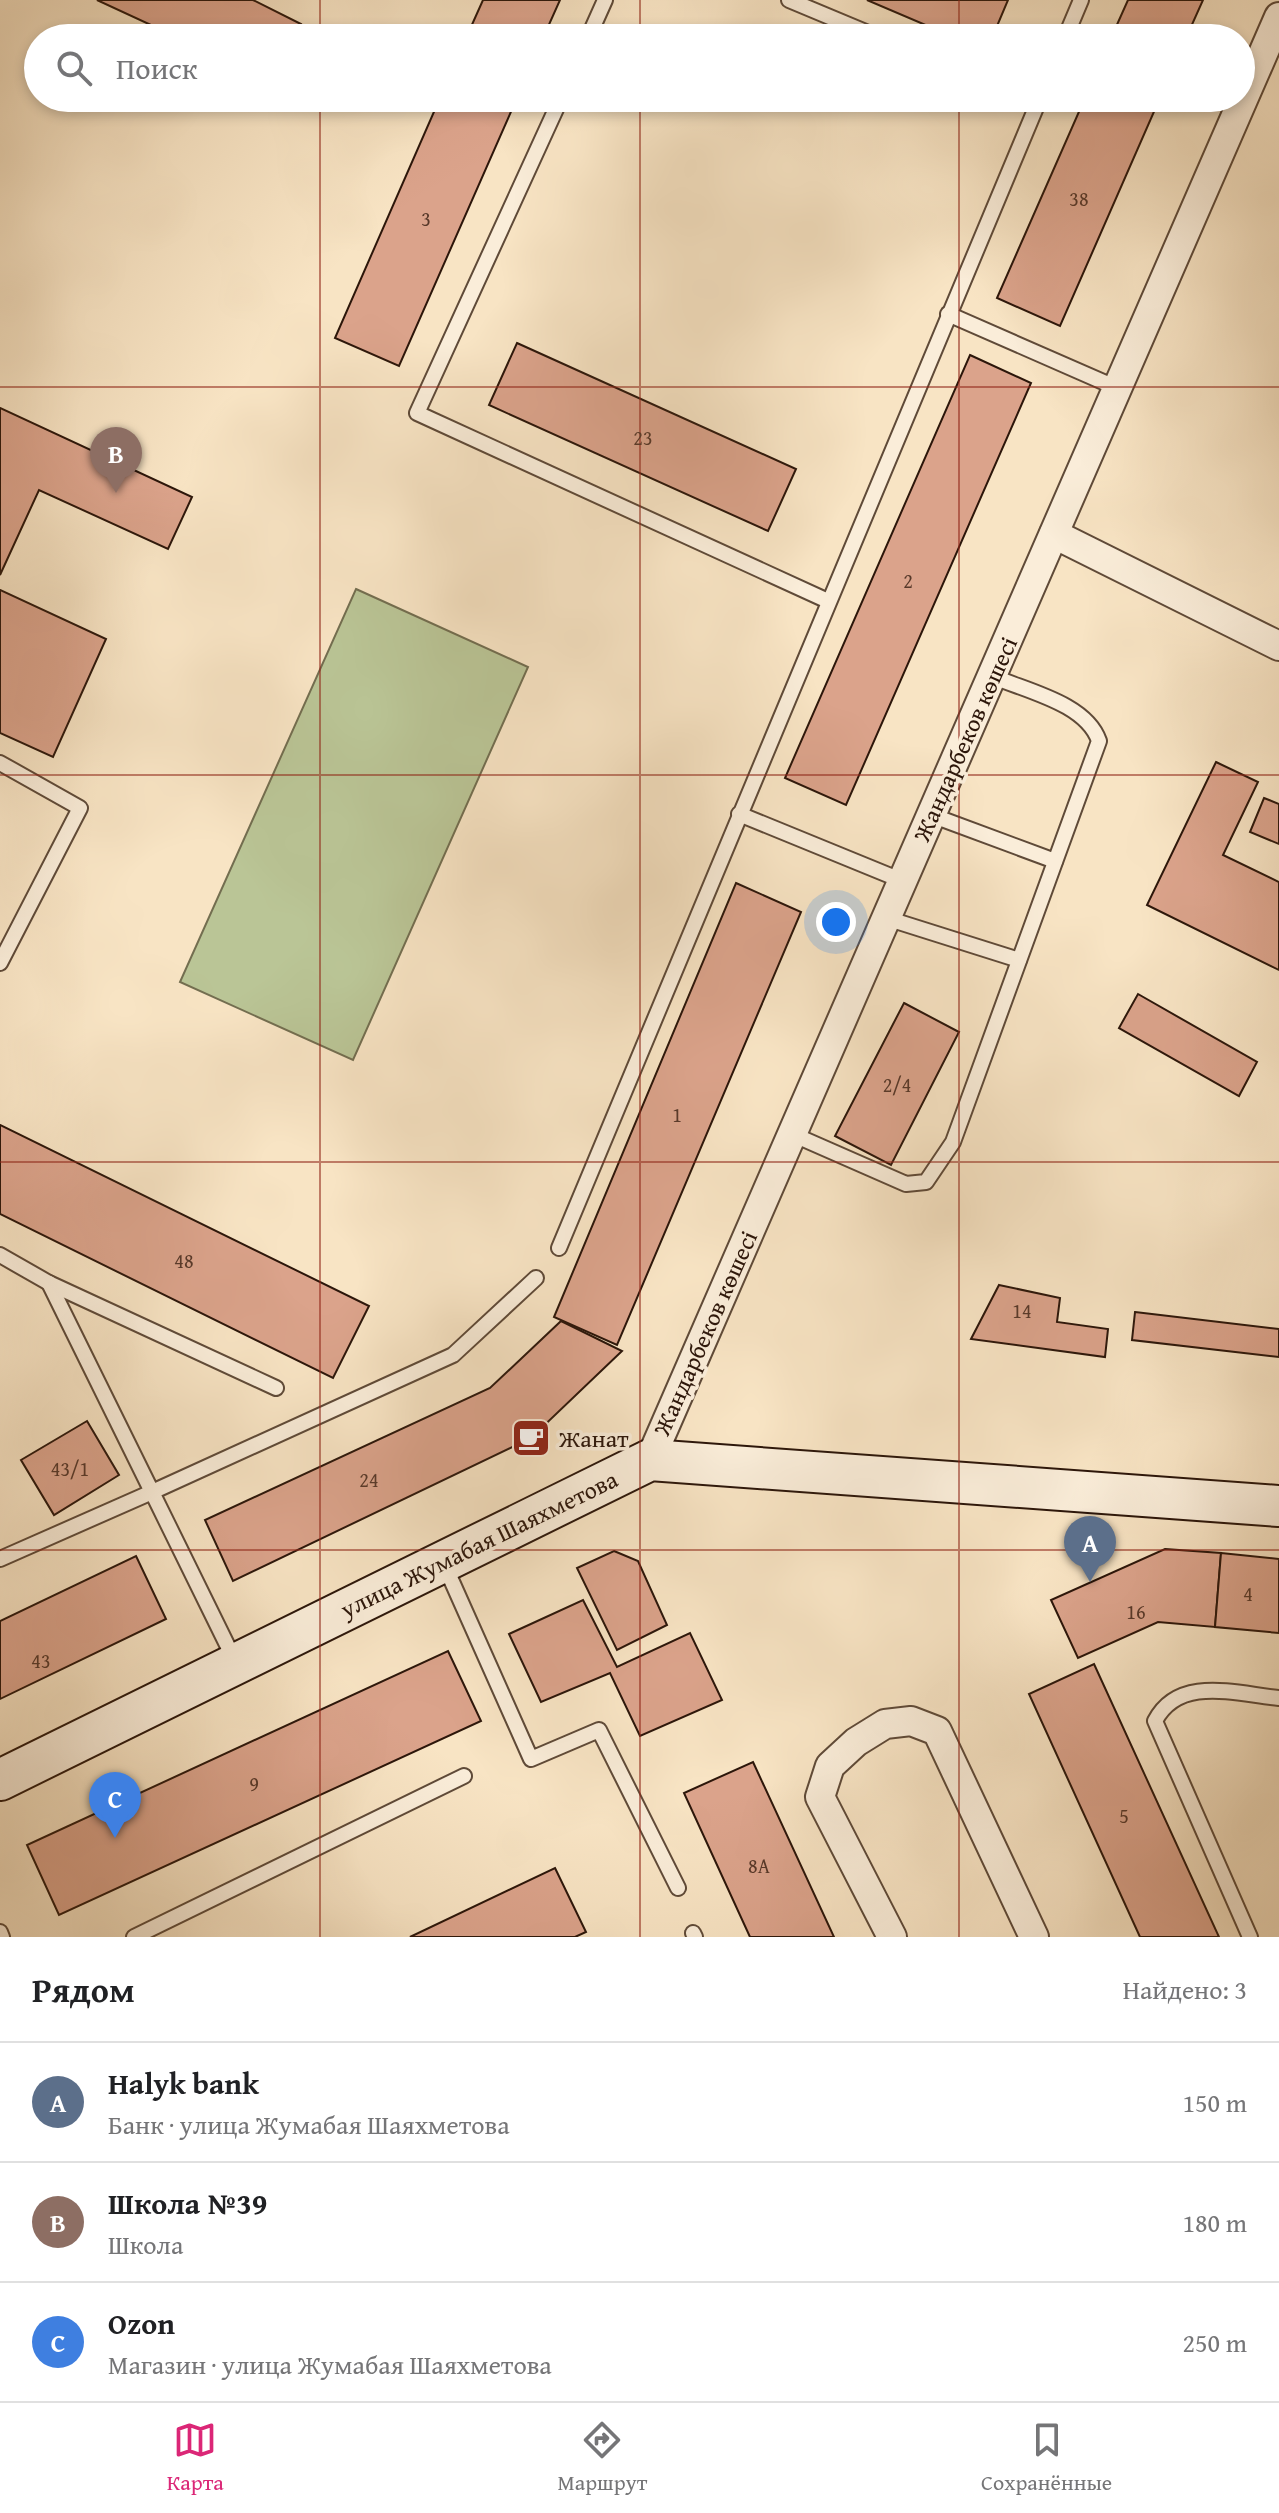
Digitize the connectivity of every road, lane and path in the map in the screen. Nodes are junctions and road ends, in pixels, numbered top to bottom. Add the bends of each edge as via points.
1 (605, 0) edge
2 (789, 0) edge
3 (1081, 0) edge
4 (1279, 17) edge
5 (594, 24) edge
6 (846, 24) edge
7 (1071, 24) edge
8 (1255, 72) edge
9 (555, 112) edge
10 (1029, 112) edge
11 (1238, 112) edge
12 (948, 314) junction
13 (1117, 388) junction
14 (1054, 534) junction
15 (828, 601) junction
16 (1279, 646) edge
17 (992, 676) junction
18 (0, 763) edge
19 (739, 814) junction
20 (931, 815) junction
21 (1055, 861) junction
22 (903, 881) junction
23 (886, 918) junction
24 (1019, 960) junction
25 (0, 963) edge
26 (792, 1134) junction
27 (559, 1248) dead end
28 (0, 1255) edge
29 (536, 1278) dead end
30 (49, 1283) junction
31 (276, 1388) dead end
32 (650, 1460) junction
33 (152, 1492) junction
34 (1279, 1506) edge
35 (0, 1559) edge
36 (443, 1562) junction
37 (236, 1664) junction
38 (1279, 1698) edge
39 (464, 1776) dead end
40 (0, 1780) edge
41 (678, 1888) dead end
42 (134, 1937) edge
43 (892, 1937) edge
44 (1034, 1937) edge
45 (1250, 1937) edge

1 - 5 lane
2 - 6 lane
3 - 7 lane
4 - 8 street, Жандарбеков көшесі
9 - 15 lane via 417,413
10 - 12 lane
11 - 13 street, Жандарбеков көшесі
12 - 13 lane
12 - 15 lane
13 - 14 street, Жандарбеков көшесі
14 - 16 street
14 - 17 street, Жандарбеков көшесі
15 - 19 lane
17 - 20 street, Жандарбеков көшесі
17 - 21 lane via 1079,713 1094,725 1099,741
18 - 25 lane via 80,808
19 - 22 lane
19 - 27 lane
20 - 21 lane
20 - 22 street, Жандарбеков көшесі
21 - 24 lane
22 - 23 street, Жандарбеков көшесі
23 - 24 lane
23 - 26 street, Жандарбеков көшесі
24 - 26 lane via 953,1142 926,1182 906,1184
26 - 32 street, Жандарбеков көшесі
28 - 30 lane
29 - 33 lane via 453,1355
30 - 31 lane
30 - 33 lane
32 - 34 street
32 - 36 street, улица Жумабая Шаяхметова
33 - 35 lane
33 - 37 lane
36 - 37 street, улица Жумабая Шаяхметова
36 - 41 lane via 531,1759 599,1730
37 - 40 street, улица Жумабая Шаяхметова
38 - 45 lane via 1190,1690 1163,1707 1155,1721
39 - 42 lane
43 - 44 street via 820,1797 830,1766 856,1742 885,1724 911,1721 937,1731

